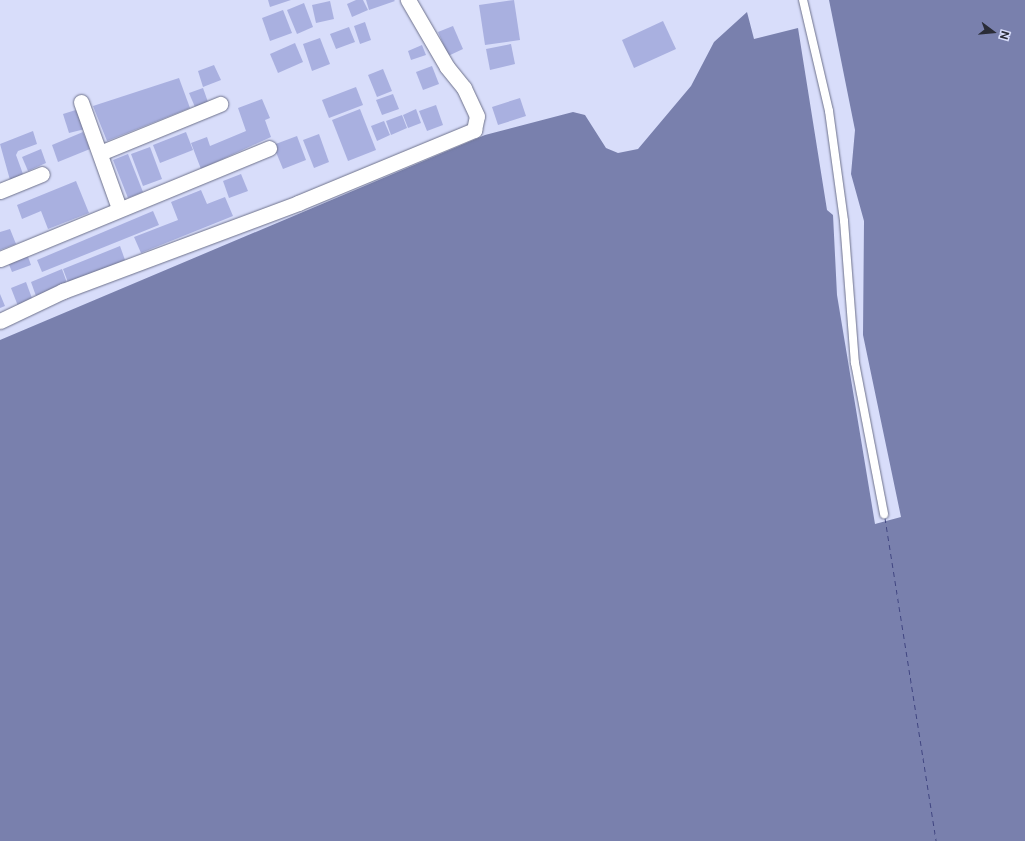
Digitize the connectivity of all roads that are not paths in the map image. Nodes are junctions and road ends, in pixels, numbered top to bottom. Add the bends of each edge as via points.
1 (408, 0) edge
2 (803, 0) edge
3 (81, 102) dead end
4 (220, 104) dead end
5 (269, 148) dead end
6 (100, 153) junction
7 (42, 174) dead end
8 (0, 191) edge
9 (119, 208) junction
10 (0, 259) edge
11 (0, 321) edge
12 (884, 514) dead end

1 - 11 street via 447,67 464,88 477,116 474,130 291,206 63,291
2 - 12 lane via 829,111 844,221 855,363
3 - 6 street
4 - 6 street
5 - 9 street
6 - 9 street
7 - 8 street
9 - 10 street

